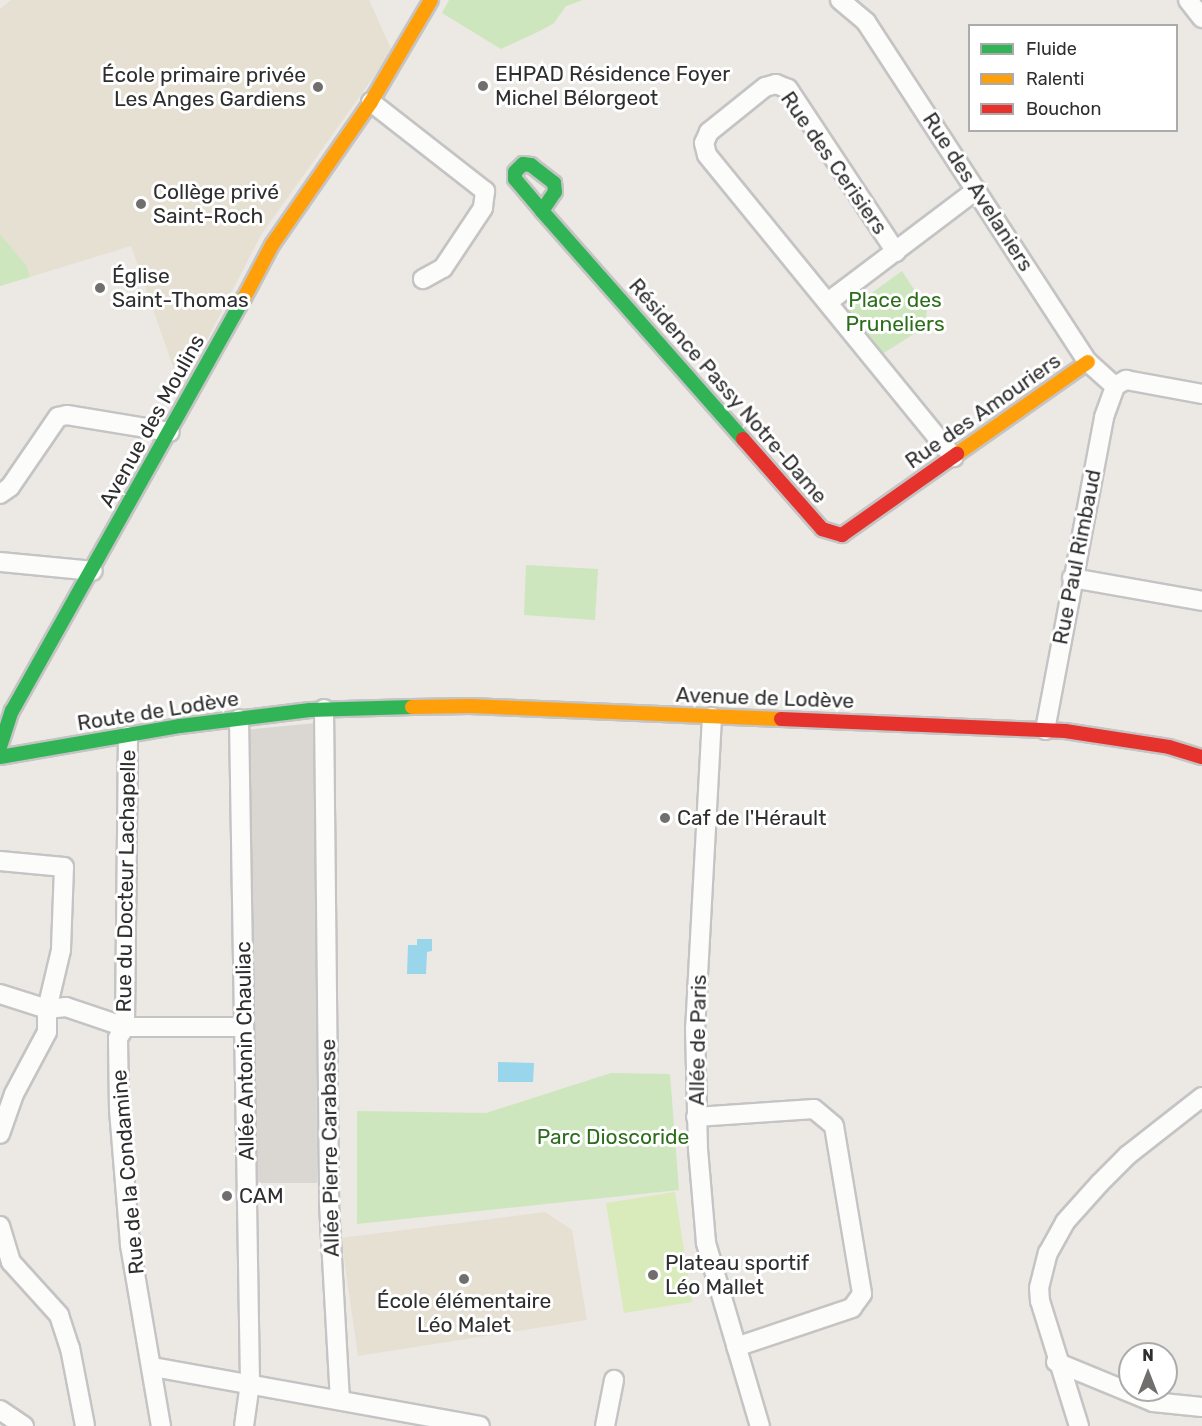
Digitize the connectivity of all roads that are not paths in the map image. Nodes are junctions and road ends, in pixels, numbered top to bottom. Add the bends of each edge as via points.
1 (431, 0) edge
2 (840, 0) edge
3 (1188, 0) edge
4 (1202, 18) edge
5 (371, 102) junction
6 (976, 190) junction
7 (542, 211) dead end
8 (896, 252) junction
9 (423, 279) dead end
10 (828, 302) junction
11 (1089, 362) junction
12 (1115, 386) junction
13 (1202, 394) edge
14 (170, 432) junction
15 (953, 457) junction
16 (0, 494) edge
17 (901, 495) joint
18 (0, 562) edge
19 (93, 571) junction
20 (1072, 578) junction
21 (1202, 601) edge
22 (324, 709) junction
23 (712, 717) junction
24 (239, 719) junction
25 (1045, 730) junction
26 (128, 736) junction
27 (0, 747) edge
28 (0, 757) edge
29 (1202, 757) edge
30 (0, 861) edge
31 (0, 994) edge
32 (47, 1009) junction
33 (125, 1027) junction
34 (244, 1027) junction
35 (1202, 1098) edge
36 (696, 1117) junction
37 (0, 1134) edge
38 (0, 1226) edge
39 (736, 1347) junction
40 (1056, 1362) junction
41 (153, 1368) junction
42 (614, 1380) dead end
43 (250, 1383) junction
44 (340, 1398) junction
45 (1202, 1407) edge
46 (0, 1410) edge
47 (24, 1426) edge
48 (85, 1426) edge
49 (161, 1426) edge
50 (244, 1426) edge
51 (480, 1426) edge
52 (605, 1426) edge
53 (760, 1426) edge
54 (1079, 1426) edge

1 - 5 street, Avenue des Moulins
2 - 6 street, Rue des Avelaniers via 866,22
3 - 4 street
5 - 9 street via 485,191 483,208 442,268
5 - 14 street, Avenue des Moulins via 272,245
6 - 8 street
6 - 11 street, Rue des Avelaniers
7 - 17 street, Résidence Passy Notre-Dame via 822,529 842,535
8 - 10 street
8 - 10 street, Rue des Cerisiers via 788,89 776,84 765,87 709,132 704,143 707,155
10 - 15 street
11 - 12 street, Rue des Avelaniers
11 - 15 street, Rue des Amouriers
12 - 13 street via 1126,380
12 - 20 street, Rue Paul Rimbaud via 1104,417
14 - 16 street via 67,415 58,417
14 - 19 street, Avenue des Moulins
15 - 17 street, Rue des Amouriers
18 - 19 street
19 - 27 street, Avenue des Moulins via 12,711
20 - 21 street
20 - 25 street, Rue Paul Rimbaud
22 - 23 street, Avenue de Lodève via 470,706
22 - 24 street, Route de Lodève
22 - 44 street, Allée Pierre Carabasse via 329,1204
23 - 25 street, Avenue de Lodève
23 - 36 street, Allée de Paris via 696,1016
24 - 26 street, Route de Lodève
24 - 34 street, Allée Antonin Chauliac
25 - 29 street, Avenue de Lodève via 1169,747
26 - 28 street, Route de Lodève
26 - 33 street, Rue du Docteur Lachapelle
30 - 32 street via 64,867 61,950
31 - 32 street
32 - 33 street via 66,1007
32 - 37 street via 47,1032 14,1094
33 - 34 street
33 - 41 street, Rue de la Condamine via 118,1038 125,1191 130,1245
34 - 43 street, Allée Antonin Chauliac
35 - 40 street via 1128,1155 1065,1222 1056,1237 1039,1288
36 - 39 street, Allée de Paris via 706,1243
36 - 39 street via 814,1109 827,1117 836,1137 862,1294 852,1308
38 - 48 street via 11,1262 58,1315 70,1348
39 - 53 street, Allée de Paris
40 - 45 street via 1153,1402
40 - 54 street
41 - 43 street
41 - 49 street, Rue de la Condamine
42 - 52 street
43 - 44 street
43 - 50 street, Allée Antonin Chauliac
44 - 51 street
46 - 47 street

